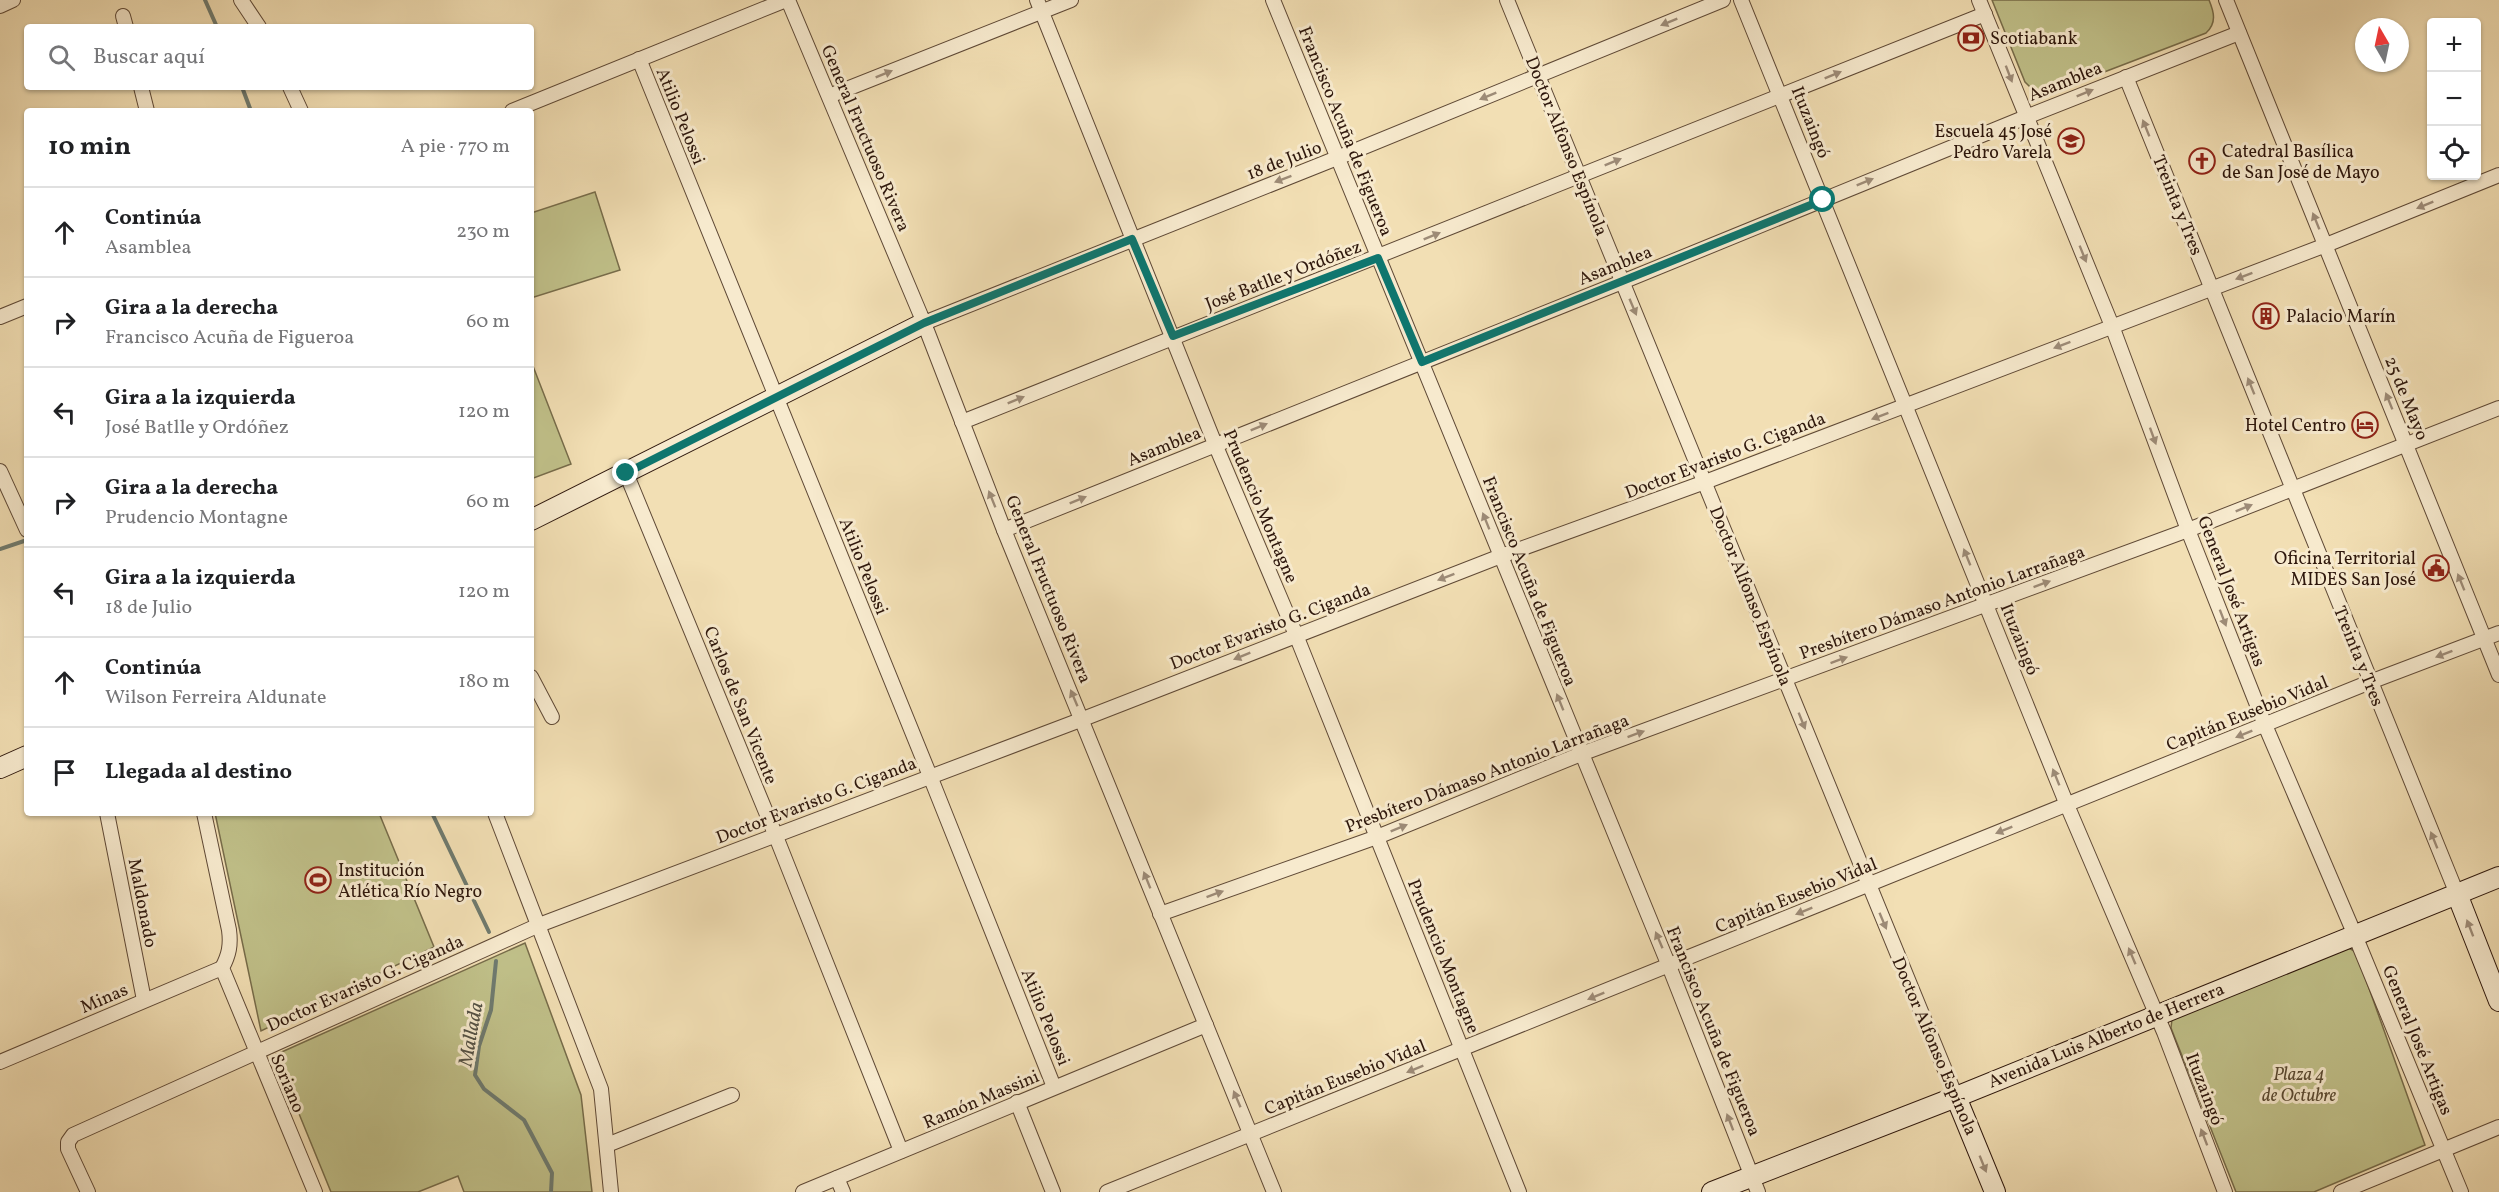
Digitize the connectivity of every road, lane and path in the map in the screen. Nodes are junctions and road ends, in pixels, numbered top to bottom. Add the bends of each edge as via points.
1 (13, 0) edge
2 (241, 0) edge
3 (787, 0) edge
4 (1071, 0) edge
5 (1273, 0) edge
6 (1507, 0) edge
7 (1723, 0) edge
8 (1741, 0) edge
9 (1979, 0) edge
10 (2226, 0) edge
11 (1040, 5) edge
12 (0, 6) edge
13 (1986, 14) junction
14 (257, 24) edge
15 (2239, 33) junction
16 (639, 59) junction
17 (1539, 76) junction
18 (2126, 77) junction
19 (142, 90) edge
20 (292, 90) edge
21 (829, 96) junction
22 (1780, 96) junction
23 (146, 108) edge
24 (300, 108) edge
25 (519, 108) edge
26 (2026, 117) junction
27 (1337, 158) junction
28 (2499, 174) edge
29 (1580, 176) junction
30 (1823, 200) junction
31 (1132, 239) junction
32 (2326, 245) junction
33 (1378, 258) junction
34 (1622, 282) junction
35 (2212, 289) junction
36 (24, 307) edge
37 (0, 317) edge
38 (924, 323) junction
39 (2112, 326) junction
40 (1173, 336) junction
41 (1422, 362) junction
42 (776, 398) junction
43 (1905, 406) junction
44 (2499, 408) edge
45 (962, 422) junction
46 (2406, 443) junction
47 (1215, 444) junction
48 (0, 471) edge
49 (626, 473) junction
50 (1706, 482) junction
51 (2292, 489) junction
52 (534, 519) edge
53 (24, 523) edge
54 (1004, 530) junction
55 (2188, 530) junction
56 (1501, 556) junction
57 (1987, 605) junction
58 (2499, 633) edge
59 (1296, 635) junction
60 (2484, 640) junction
61 (2499, 675) edge
62 (1785, 680) junction
63 (2370, 682) junction
64 (534, 683) edge
65 (552, 717) dead end
66 (1083, 719) junction
67 (2265, 725) junction
68 (1581, 754) junction
69 (24, 757) edge
70 (0, 768) edge
71 (930, 776) junction
72 (2067, 805) junction
73 (108, 816) edge
74 (205, 816) edge
75 (496, 816) edge
76 (775, 834) junction
77 (1377, 837) junction
78 (2499, 877) edge
79 (1868, 885) junction
80 (2457, 894) junction
81 (1160, 914) junction
82 (539, 925) junction
83 (2354, 933) junction
84 (1670, 966) junction
85 (222, 968) junction
86 (144, 1000) junction
87 (2499, 1001) edge
88 (2157, 1014) junction
89 (1206, 1025) junction
90 (1461, 1050) junction
91 (255, 1052) junction
92 (0, 1062) edge
93 (1054, 1088) junction
94 (732, 1095) dead end
95 (1956, 1097) junction
96 (1017, 1102) junction
97 (2499, 1127) edge
98 (1251, 1135) junction
99 (607, 1145) junction
100 (2444, 1150) junction
101 (901, 1151) junction
102 (837, 1178) junction
103 (1755, 1184) edge
104 (88, 1192) edge
105 (315, 1192) edge
106 (611, 1192) edge
107 (803, 1192) edge
108 (843, 1192) edge
109 (1053, 1192) edge
110 (1107, 1192) edge
111 (1274, 1192) edge
112 (1519, 1192) edge
113 (1712, 1192) edge
114 (1995, 1192) edge
115 (2225, 1192) edge
116 (2341, 1192) edge
117 (2461, 1192) edge

1 - 12 street
2 - 14 street
3 - 16 street
3 - 21 street, General Fructuoso Rivera
4 - 11 street
5 - 27 street, Francisco Acuña de Figueroa
6 - 17 street, Doctor Alfonso Espínola
7 -> 17 street, 18 de Julio
8 - 22 street, Ituzaingó
9 - 13 street, General José Artigas
10 - 15 street, 25 de Mayo
21 -> 11 street
11 - 31 street, Prudencio Montagne
22 -> 13 street, José Batlle y Ordóñez
13 -> 26 street, General José Artigas
15 - 18 street, Asamblea
32 -> 15 street, 25 de Mayo
16 - 25 street
16 - 42 street, Atilio Pelossi
17 -> 27 street, 18 de Julio
17 - 29 street, Doctor Alfonso Espínola
26 -> 18 street, Asamblea
35 -> 18 street, Treinta y Tres
19 - 23 street
20 - 24 street
21 - 38 street, General Fructuoso Rivera
29 -> 22 street, José Batlle y Ordóñez
22 - 30 street, Ituzaingó
30 -> 26 street, Asamblea
26 -> 39 street, General José Artigas
27 -> 31 street, 18 de Julio
27 - 33 street, Francisco Acuña de Figueroa
28 -> 32 street, Doctor Evaristo G. Ciganda
33 -> 29 street, José Batlle y Ordóñez
29 - 34 street, Doctor Alfonso Espínola
30 - 34 street, Asamblea
30 - 43 street, Ituzaingó
31 - 38 street, 18 de Julio
31 - 40 street, Prudencio Montagne
32 -> 35 street, Doctor Evaristo G. Ciganda
46 -> 32 street, 25 de Mayo
33 - 40 street, José Batlle y Ordóñez
33 - 41 street, Francisco Acuña de Figueroa
34 - 41 street, Asamblea
34 -> 50 street, Doctor Alfonso Espínola
35 - 39 street, Doctor Evaristo G. Ciganda
51 -> 35 street, Treinta y Tres
36 - 37 street
38 - 42 main road
38 - 45 street, General Fructuoso Rivera
39 -> 43 street, Doctor Evaristo G. Ciganda
39 -> 55 street, General José Artigas
45 -> 40 street, José Batlle y Ordóñez
40 - 47 street, Prudencio Montagne
47 -> 41 street, Asamblea
56 -> 41 street, Francisco Acuña de Figueroa
42 - 49 main road
42 - 71 street, Atilio Pelossi
43 -> 50 street, Doctor Evaristo G. Ciganda
57 -> 43 street, Ituzaingó
44 - 46 street, Presbítero Dámaso Antonio Larrañaga
54 -> 45 street, General Fructuoso Rivera
46 - 51 street, Presbítero Dámaso Antonio Larrañaga
60 -> 46 street, 25 de Mayo
54 -> 47 street, Asamblea
47 - 59 street, Prudencio Montagne
48 - 53 street
49 - 52 main road
49 - 76 street, Carlos de San Vicente
50 - 56 street, Doctor Evaristo G. Ciganda
50 - 62 street, Doctor Alfonso Espínola
55 -> 51 street, Presbítero Dámaso Antonio Larrañaga
51 - 63 street, Treinta y Tres
66 -> 54 street, General Fructuoso Rivera
57 -> 55 street, Presbítero Dámaso Antonio Larrañaga
55 -> 67 street, General José Artigas
56 -> 59 street, Doctor Evaristo G. Ciganda
68 -> 56 street, Francisco Acuña de Figueroa
62 -> 57 street, Presbítero Dámaso Antonio Larrañaga
72 -> 57 street, Ituzaingó
58 - 60 street, Capitán Eusebio Vidal
59 -> 66 street, Doctor Evaristo G. Ciganda
59 - 77 street, Prudencio Montagne
60 - 61 street, 25 de Mayo
60 -> 63 street, Capitán Eusebio Vidal
68 -> 62 street, Presbítero Dámaso Antonio Larrañaga
62 -> 79 street, Doctor Alfonso Espínola
63 - 67 street, Capitán Eusebio Vidal
80 -> 63 street, Treinta y Tres
64 - 65 street
66 - 71 street, Doctor Evaristo G. Ciganda
81 -> 66 street, General Fructuoso Rivera
67 -> 72 street, Capitán Eusebio Vidal
67 - 83 street, General José Artigas
77 -> 68 street, Presbítero Dámaso Antonio Larrañaga
84 -> 68 street, Francisco Acuña de Figueroa
69 - 70 main road
71 - 76 street, Doctor Evaristo G. Ciganda
71 - 93 street, Atilio Pelossi
72 -> 79 street, Capitán Eusebio Vidal
88 -> 72 street, Ituzaingó
73 - 86 street, Maldonado
74 - 85 street via 231,944
75 - 82 street
76 - 82 street, Doctor Evaristo G. Ciganda
76 - 101 street, Carlos de San Vicente
81 -> 77 street, Presbítero Dámaso Antonio Larrañaga
77 - 90 street, Prudencio Montagne
78 - 80 main road, Avenida Luis Alberto de Herrera
79 -> 84 street, Capitán Eusebio Vidal
79 -> 95 street, Doctor Alfonso Espínola
80 - 83 main road, Avenida Luis Alberto de Herrera
87 -> 80 main road, Treinta y Tres
81 - 89 street, General Fructuoso Rivera
82 - 91 street, Doctor Evaristo G. Ciganda
82 - 99 street via 601,1089
83 - 88 main road, Avenida Luis Alberto de Herrera
83 - 100 street, General José Artigas
84 -> 90 street, Capitán Eusebio Vidal
103 -> 84 street, Francisco Acuña de Figueroa
85 - 86 street, Minas
85 - 91 street, Soriano
86 - 92 street, Minas
88 - 95 main road, Avenida Luis Alberto de Herrera
115 -> 88 street, Ituzaingó
89 - 93 street, Ramón Massini
98 -> 89 street, General Fructuoso Rivera
90 -> 98 street, Capitán Eusebio Vidal
90 - 112 street, Prudencio Montagne
91 - 104 street, Doctor Evaristo G. Ciganda via 73,1135 68,1149
91 - 105 street, Soriano
93 - 96 street, Ramón Massini
94 - 99 street
95 - 103 main road, Avenida Luis Alberto de Herrera
95 -> 114 main road, Doctor Alfonso Espínola
96 - 101 street, Ramón Massini
96 - 109 street
97 - 100 street
98 - 110 street, Capitán Eusebio Vidal
98 - 111 street, General Fructuoso Rivera
99 - 106 street
100 - 116 street
100 - 117 street, General José Artigas
101 - 102 street, Ramón Massini
102 - 107 street, Ramón Massini
102 - 108 street
103 - 113 main road, Avenida Luis Alberto de Herrera

